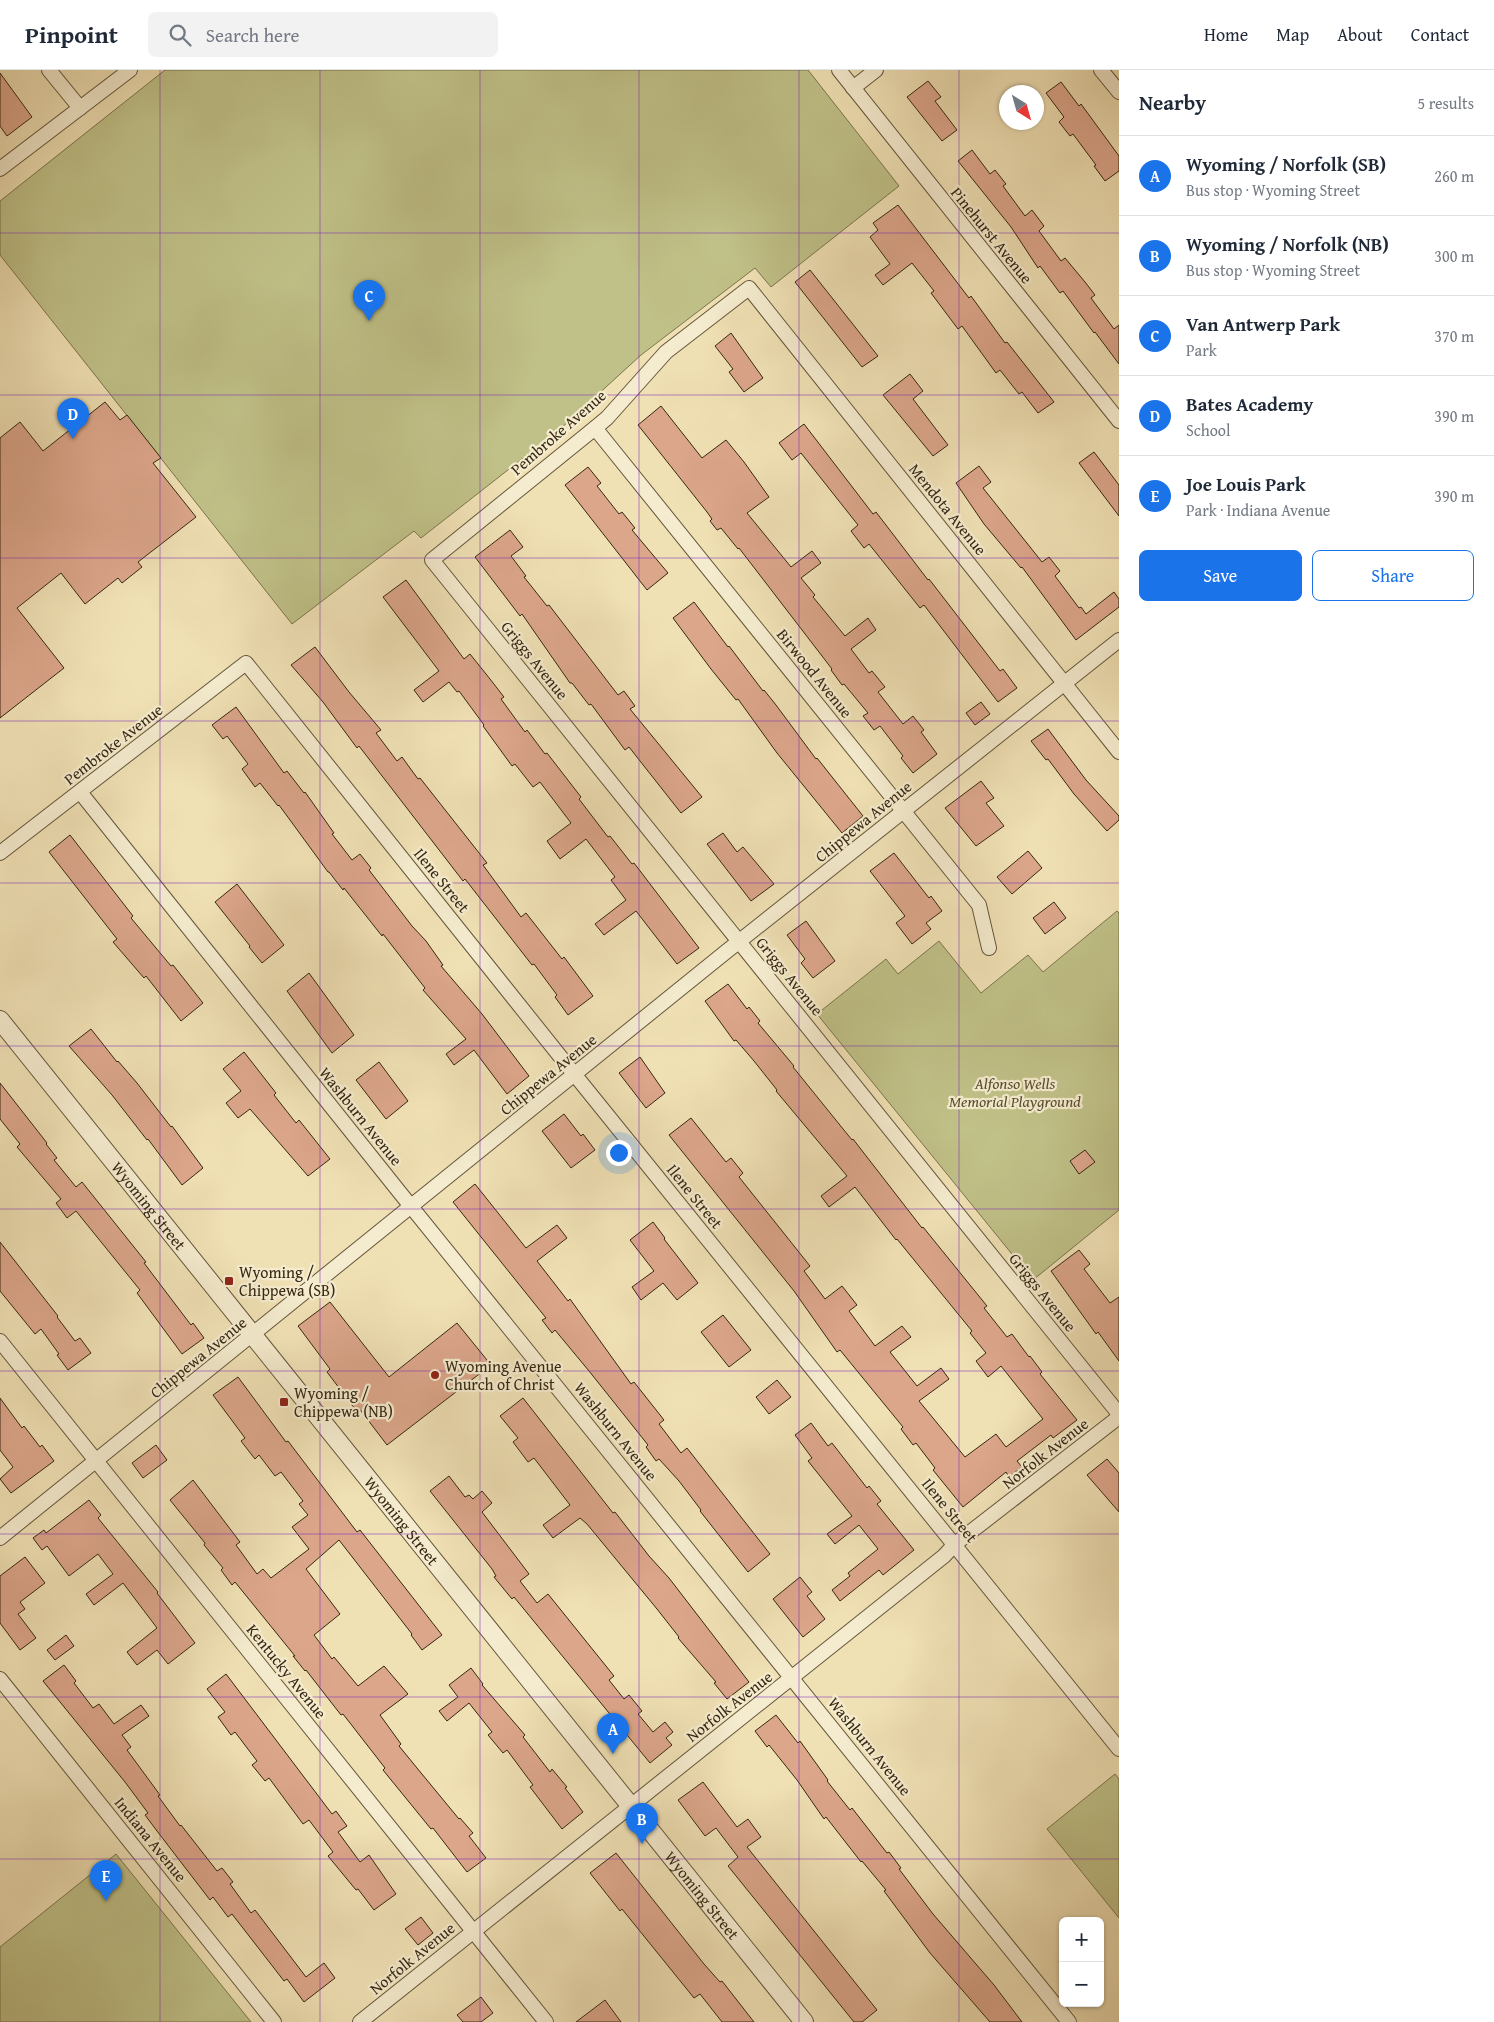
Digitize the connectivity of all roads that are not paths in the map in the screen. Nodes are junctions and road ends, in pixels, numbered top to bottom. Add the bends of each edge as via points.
1 (49, 70) edge
2 (130, 70) edge
3 (838, 70) edge
4 (876, 70) edge
5 (1101, 70) edge
6 (853, 88) junction
7 (1119, 92) edge
8 (80, 108) junction
9 (0, 169) edge
10 (748, 288) joint
11 (1119, 421) edge
12 (595, 428) junction
13 (432, 560) joint
14 (1119, 640) edge
15 (246, 663) joint
16 (1065, 684) junction
17 (1119, 752) edge
18 (80, 792) junction
19 (904, 811) junction
20 (0, 853) edge
21 (740, 942) junction
22 (989, 948) dead end
23 (0, 1020) edge
24 (575, 1075) junction
25 (411, 1206) junction
26 (253, 1336) junction
27 (0, 1341) edge
28 (1119, 1416) edge
29 (96, 1461) junction
30 (0, 1538) edge
31 (955, 1544) junction
32 (793, 1678) junction
33 (0, 1679) edge
34 (1119, 1749) edge
35 (630, 1807) junction
36 (473, 1932) junction
37 (274, 2022) edge
38 (360, 2022) edge
39 (546, 2022) edge
40 (804, 2022) edge
41 (1069, 2022) edge

1 - 8 street
2 - 8 street
3 - 6 street, Pinehurst Avenue
4 - 6 street
5 - 7 street
6 - 11 street, Pinehurst Avenue
8 - 9 street
10 - 12 street, Pembroke Avenue via 666,352
10 - 16 street, Mendota Avenue
12 - 13 street, Pembroke Avenue
12 - 19 street, Birwood Avenue
13 - 21 street, Griggs Avenue
14 - 16 street, Chippewa Avenue
15 - 18 street, Pembroke Avenue
15 - 24 street, Ilene Street
16 - 17 street, Mendota Avenue
16 - 19 street, Chippewa Avenue
18 - 20 street, Pembroke Avenue
18 - 25 street, Washburn Avenue
19 - 21 street, Chippewa Avenue
19 - 22 street, Birwood Avenue via 980,905
21 - 24 street, Chippewa Avenue
21 - 28 street, Griggs Avenue
23 - 26 street, Wyoming Street
24 - 25 street, Chippewa Avenue
24 - 31 street, Ilene Street
25 - 26 street, Chippewa Avenue
25 - 32 street, Washburn Avenue
26 - 29 street, Chippewa Avenue
26 - 35 street, Wyoming Street
27 - 29 street, Kentucky Avenue
28 - 31 street, Norfolk Avenue
29 - 30 street, Chippewa Avenue
29 - 36 street, Kentucky Avenue
31 - 32 street, Norfolk Avenue
31 - 34 street, Ilene Street
32 - 35 street, Norfolk Avenue
32 - 41 street, Washburn Avenue
33 - 37 street, Indiana Avenue
35 - 36 street, Norfolk Avenue
35 - 40 street, Wyoming Street
36 - 38 street, Norfolk Avenue
36 - 39 street, Kentucky Avenue

